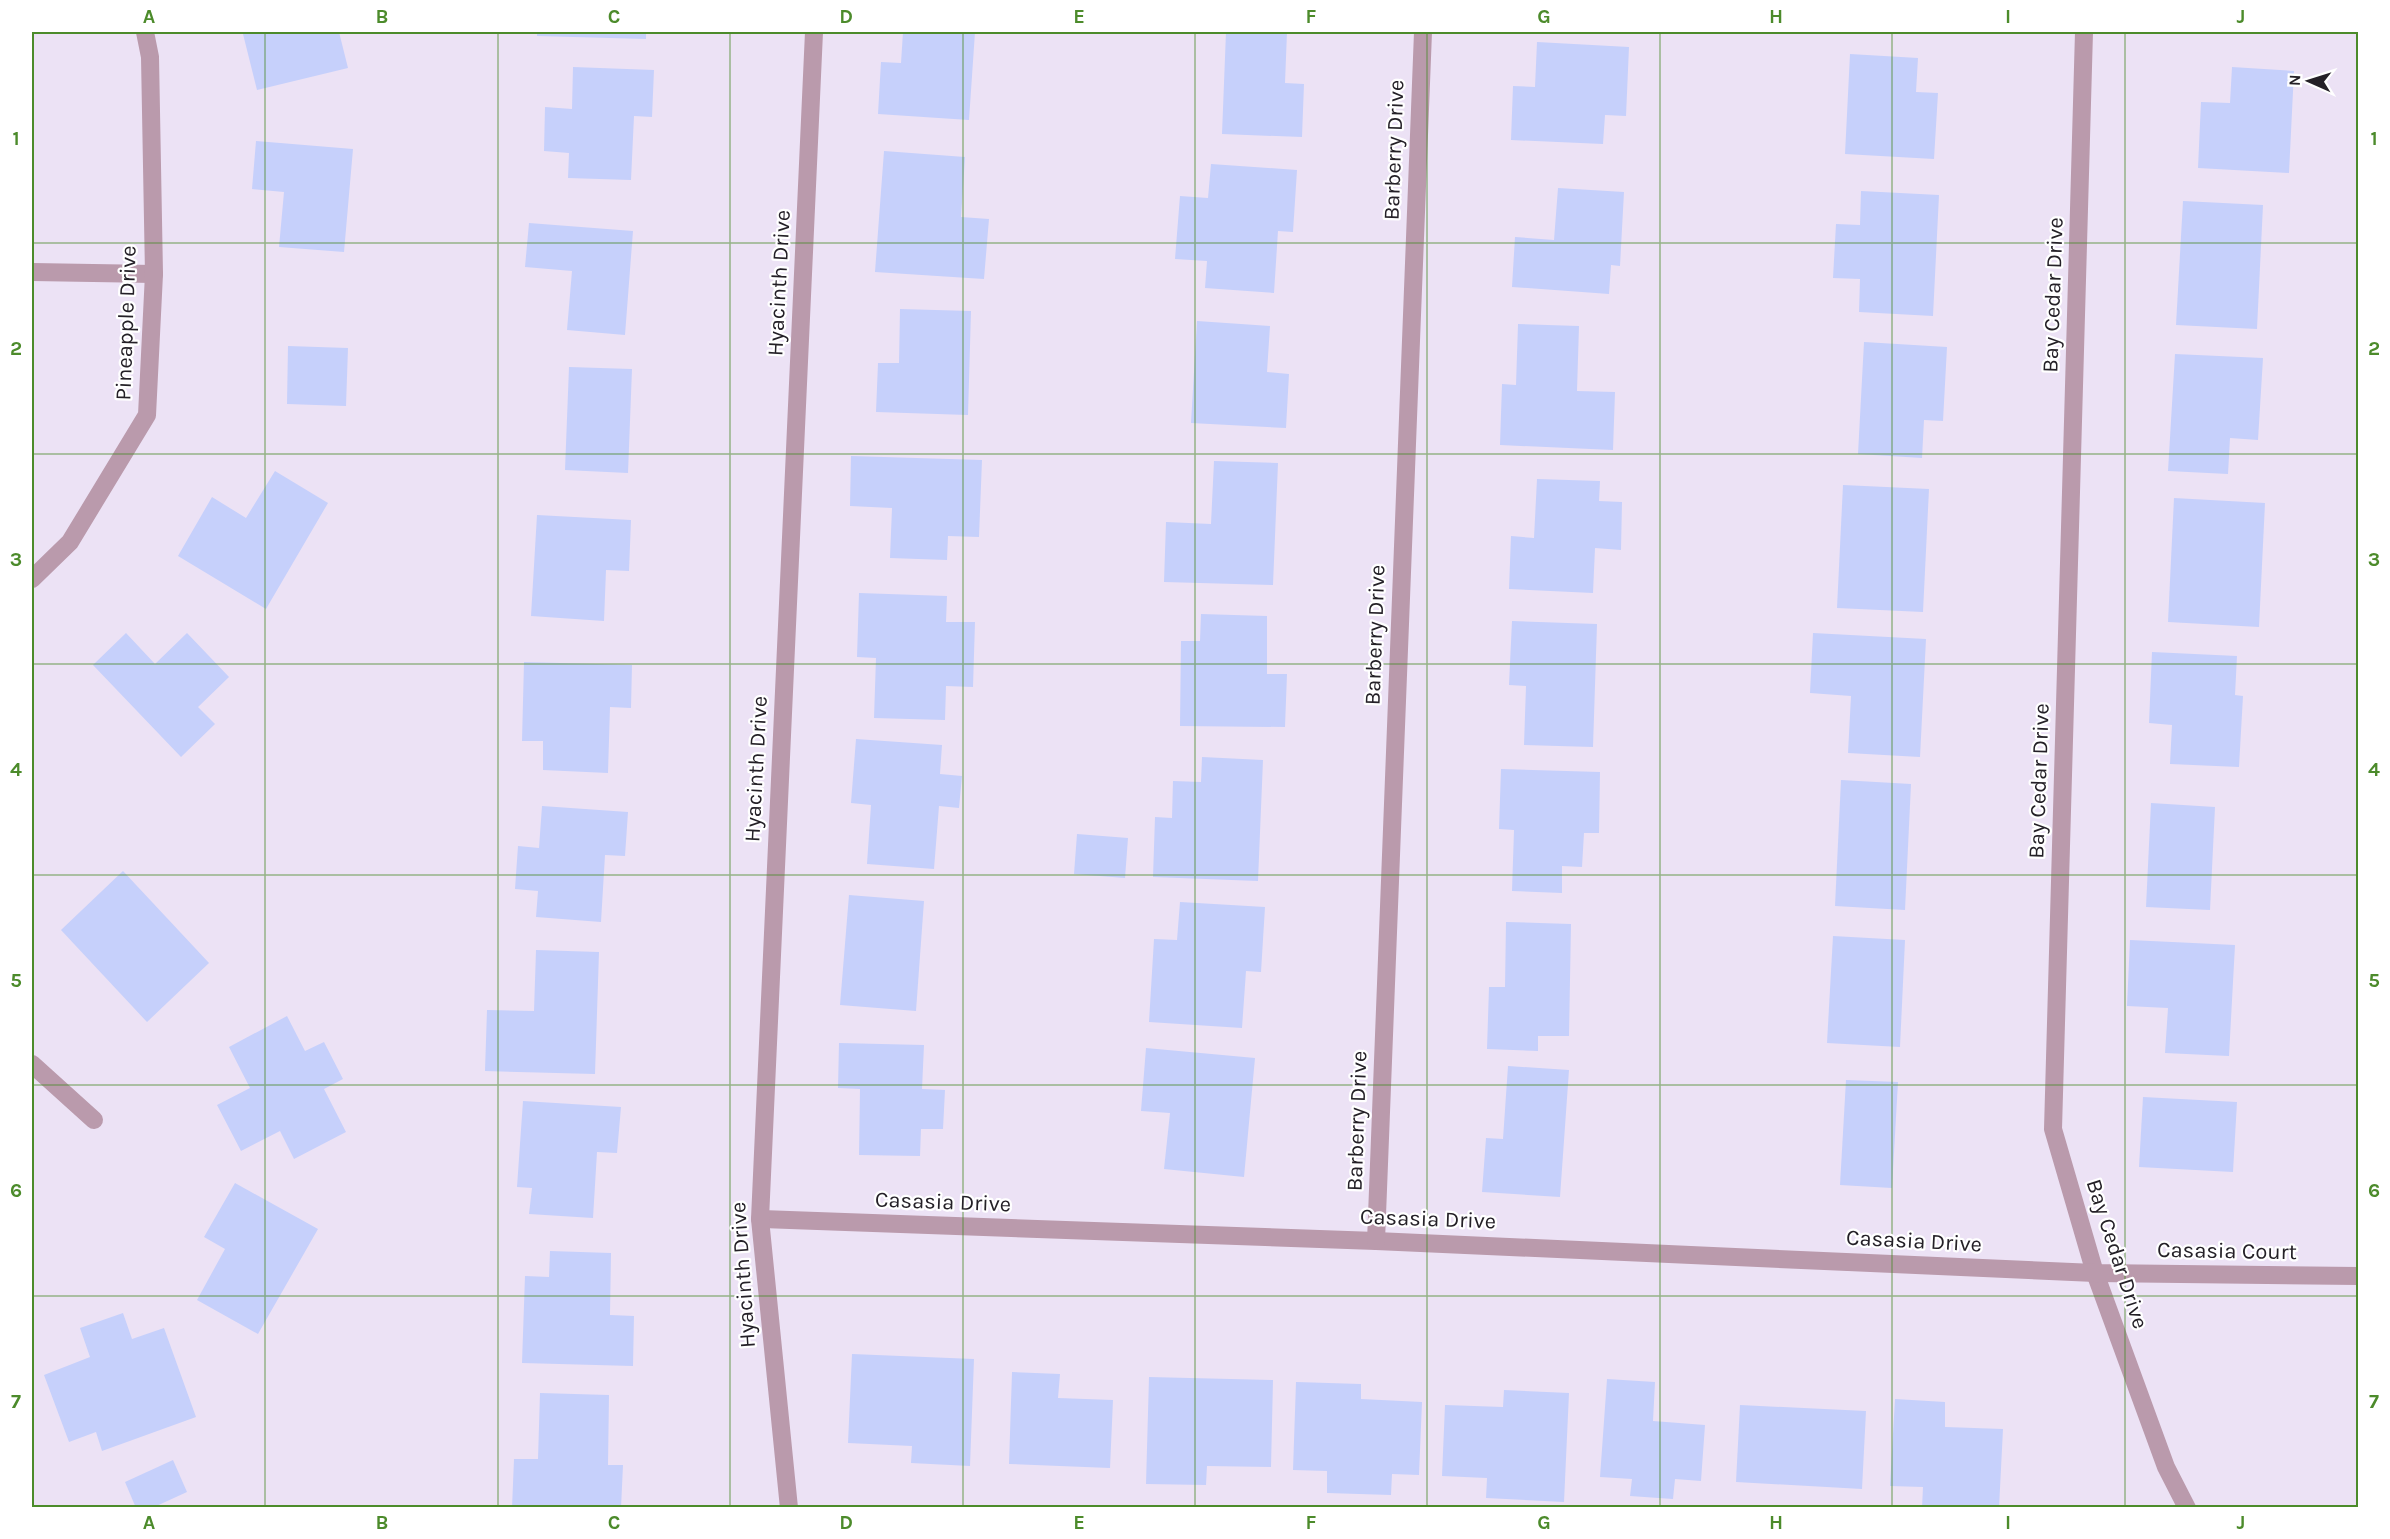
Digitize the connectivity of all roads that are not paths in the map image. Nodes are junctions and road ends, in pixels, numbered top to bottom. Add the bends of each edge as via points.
1 (146, 32) edge
2 (814, 32) edge
3 (1423, 32) edge
4 (2084, 32) edge
5 (32, 272) edge
6 (154, 274) junction
7 (32, 579) edge
8 (32, 1064) edge
9 (94, 1120) dead end
10 (760, 1219) junction
11 (1376, 1241) junction
12 (2095, 1273) junction
13 (2358, 1276) edge
14 (789, 1508) edge
15 (2187, 1508) edge

1 - 6 street, Pineapple Drive via 150,57
2 - 10 street, Hyacinth Drive
3 - 11 street, Barberry Drive
4 - 12 street, Bay Cedar Drive via 2054,1129
5 - 6 street
6 - 7 street, Pineapple Drive via 147,415 70,542
8 - 9 street
10 - 11 street, Casasia Drive
10 - 14 street, Hyacinth Drive
11 - 12 street, Casasia Drive
12 - 13 street, Casasia Court
12 - 15 street, Bay Cedar Drive via 2166,1467

